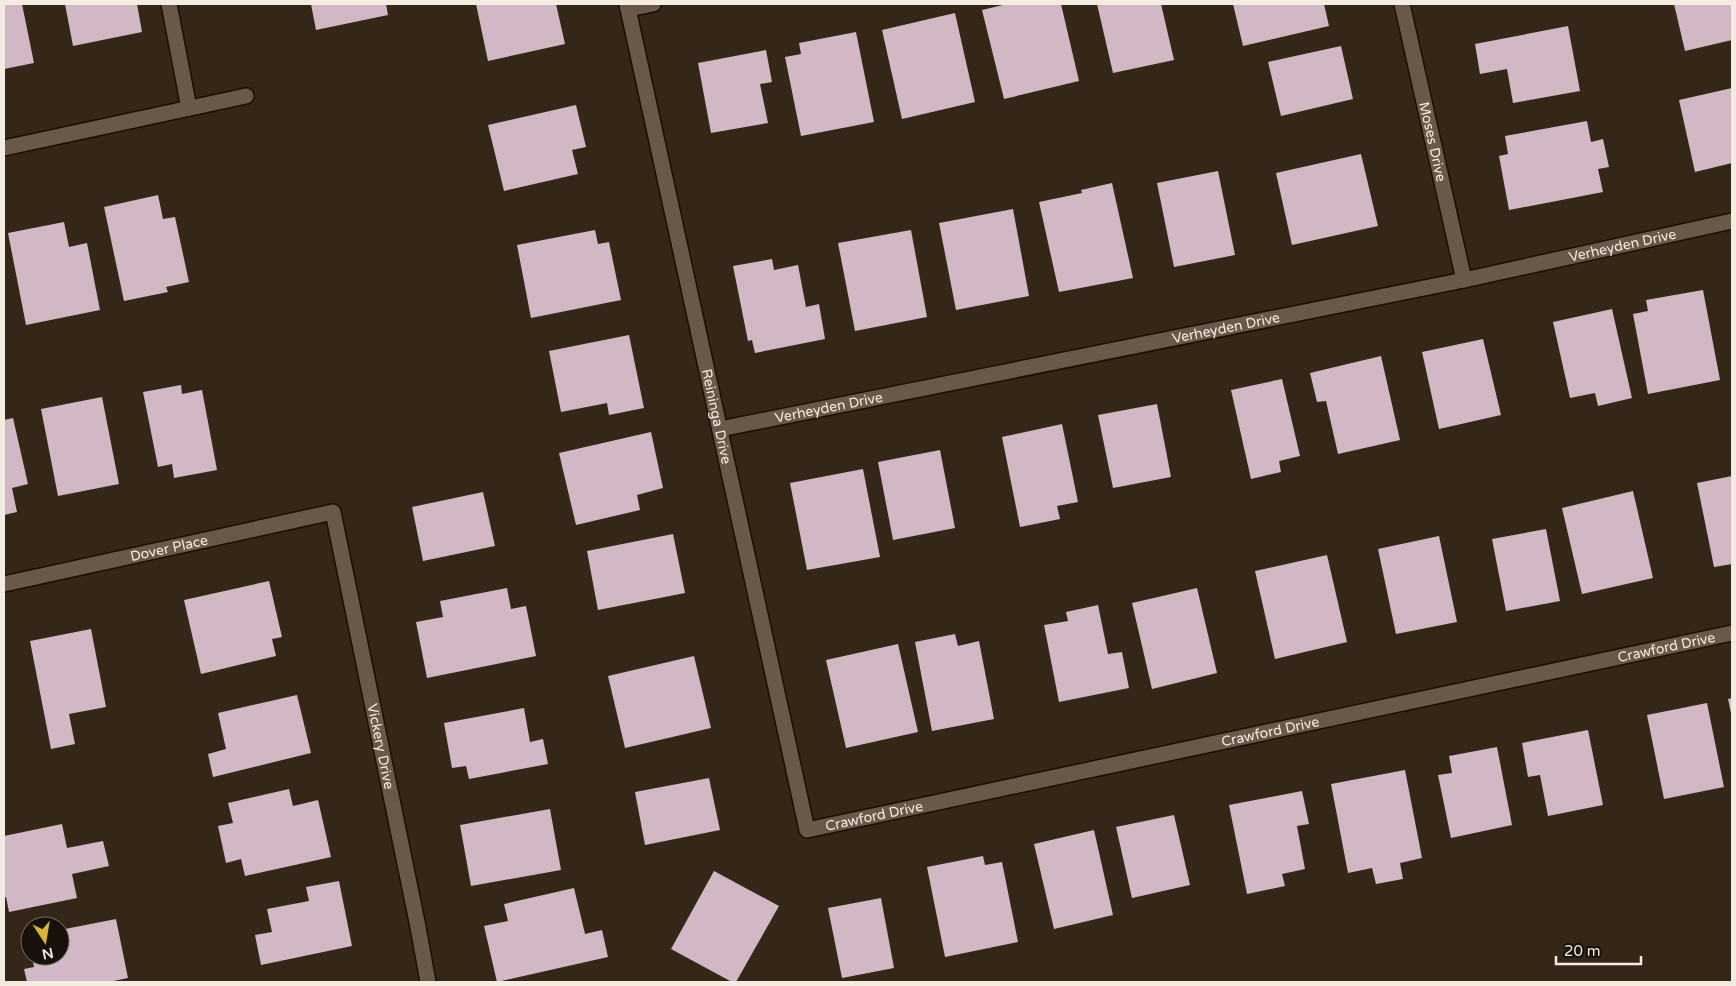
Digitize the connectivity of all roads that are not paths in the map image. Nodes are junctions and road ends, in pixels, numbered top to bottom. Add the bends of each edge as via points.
1 (169, 4) edge
2 (653, 4) edge
3 (1402, 4) edge
4 (628, 6) edge
5 (246, 96) dead end
6 (189, 108) junction
7 (4, 148) edge
8 (1732, 221) edge
9 (1464, 280) junction
10 (720, 429) junction
11 (333, 512) joint
12 (4, 584) edge
13 (1732, 634) edge
14 (807, 830) joint
15 (428, 982) edge

1 - 6 street
2 - 4 street
3 - 9 street, Moses Drive
4 - 10 street, Reininga Drive
5 - 6 street
6 - 7 street
8 - 9 street, Verheyden Drive
9 - 10 street, Verheyden Drive
10 - 14 street, Reininga Drive
11 - 12 street, Dover Place
11 - 15 street, Vickery Drive
13 - 14 street, Crawford Drive

